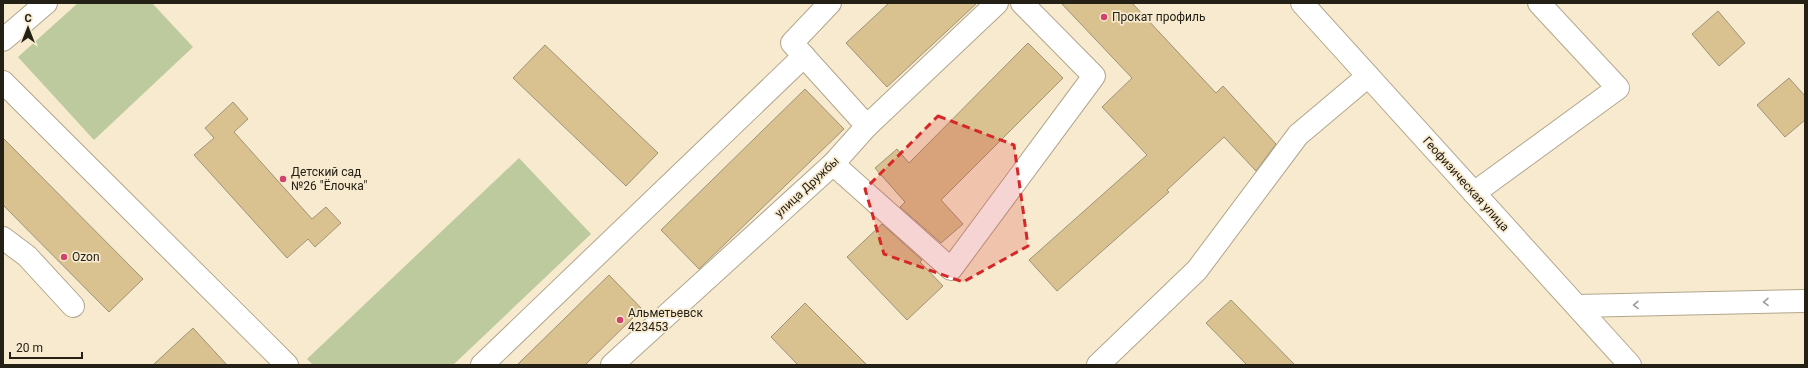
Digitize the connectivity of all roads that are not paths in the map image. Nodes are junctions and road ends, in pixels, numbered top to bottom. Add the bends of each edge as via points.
1 (46, 3) edge
2 (830, 3) edge
3 (997, 3) edge
4 (1022, 3) edge
5 (1302, 3) edge
6 (1540, 3) edge
7 (3, 40) edge
8 (804, 56) junction
9 (1368, 76) junction
10 (3, 82) edge
11 (867, 126) junction
12 (833, 164) junction
13 (1474, 193) junction
14 (3, 238) edge
15 (1805, 301) edge
16 (73, 306) dead end
17 (1577, 306) junction
18 (287, 365) edge
19 (482, 365) edge
20 (612, 365) edge
21 (1098, 365) edge
22 (1630, 365) edge

1 - 7 street
2 - 8 street via 792,43
3 - 11 street, улица Дружбы
4 - 12 street via 1094,76 951,269
5 - 9 street, Геофизическая улица
6 - 13 street via 1618,88
8 - 11 street
8 - 19 street
9 - 13 street, Геофизическая улица
9 - 21 street via 1298,135 1198,270
10 - 18 street
11 - 12 street, улица Дружбы
12 - 20 street, улица Дружбы
13 - 17 street, Геофизическая улица
14 - 16 street via 27,256
15 -> 17 street
17 - 22 street, Геофизическая улица

